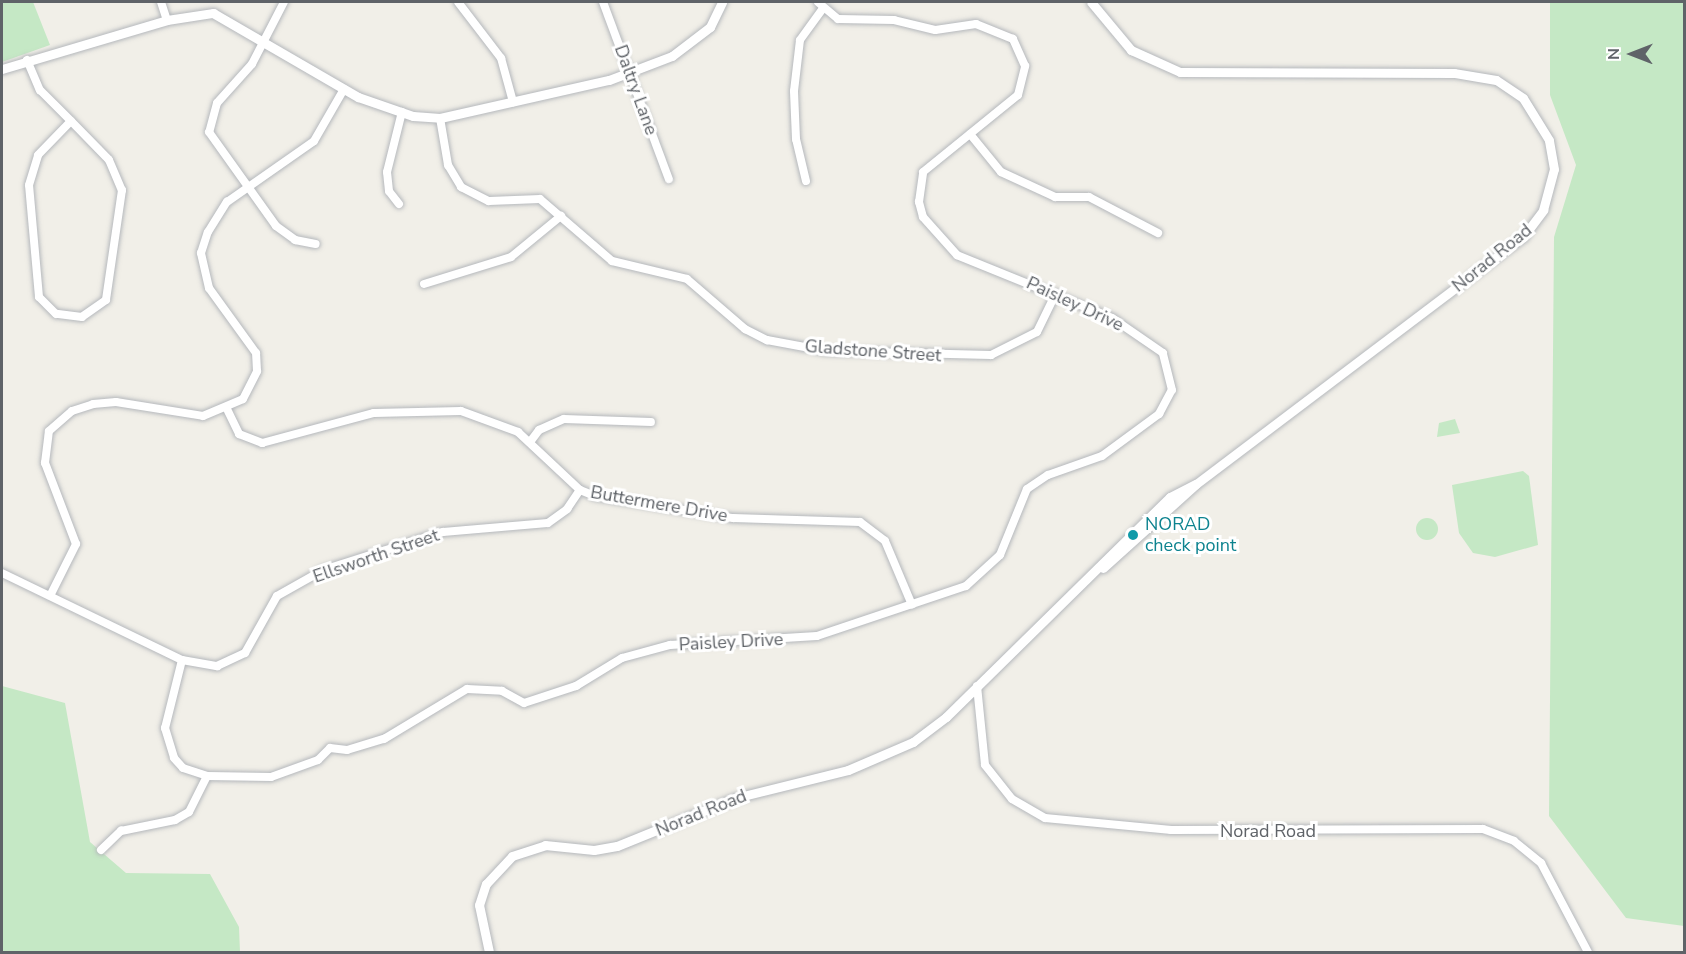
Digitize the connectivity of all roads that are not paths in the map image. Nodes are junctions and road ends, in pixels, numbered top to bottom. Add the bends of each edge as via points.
1 (161, 2) edge
2 (285, 2) edge
3 (459, 2) edge
4 (603, 2) edge
5 (722, 2) edge
6 (1091, 2) edge
7 (820, 5) edge
8 (167, 20) junction
9 (266, 40) junction
10 (27, 60) junction
11 (2, 69) edge
12 (630, 72) junction
13 (344, 89) junction
14 (513, 102) junction
15 (402, 112) junction
16 (440, 118) junction
17 (71, 121) junction
18 (970, 134) junction
19 (669, 179) dead end
20 (806, 181) dead end
21 (245, 186) junction
22 (399, 204) dead end
23 (561, 216) junction
24 (1158, 233) dead end
25 (316, 244) dead end
26 (424, 284) dead end
27 (1056, 293) junction
28 (227, 409) junction
29 (651, 422) dead end
30 (530, 442) junction
31 (580, 490) junction
32 (2, 573) edge
33 (51, 594) junction
34 (912, 605) junction
35 (182, 660) junction
36 (977, 686) junction
37 (207, 776) junction
38 (101, 850) dead end
39 (489, 952) edge
40 (1588, 952) edge

1 - 8 street
2 - 9 street
3 - 14 street via 501,58
4 - 12 street, Daltry Lane
5 - 12 street via 710,27 687,49
6 - 36 street, Norad Road via 1131,50 1180,72 1454,73 1496,80 1532,109 1553,154 1549,197 1523,237 1196,484 1082,584
7 - 18 street, Paisley Drive via 852,22 894,20 935,30 976,24 1004,31 1020,50 1025,80 1010,104
7 - 20 street via 800,40 794,91 796,139
8 - 9 street via 213,13
8 - 10 street
9 - 13 street
9 - 21 street via 209,117 214,146
10 - 11 street
10 - 17 street via 40,90
12 - 14 street
12 - 19 street, Daltry Lane
13 - 15 street
13 - 21 street via 315,141
14 - 16 street
15 - 16 street
15 - 22 street via 387,172 389,191
16 - 23 street, Gladstone Street via 448,165 461,187 489,201 540,199
17 - 17 street via 109,160 123,199 106,300 82,317 56,314 39,297 28,185 38,155
18 - 24 street via 1001,172 1055,197 1089,197
18 - 27 street, Paisley Drive via 923,172 919,202 923,217 957,255
21 - 25 street via 285,234
21 - 28 street via 216,216 201,253 202,270 217,303 256,353 252,384
23 - 26 street via 511,256
23 - 27 street, Gladstone Street via 624,267 692,282 754,335 826,351 992,355 1037,332
27 - 34 street, Paisley Drive via 1112,318 1163,352 1172,378 1169,401 1102,456 1048,475 1027,489 1000,555 986,571 966,586
28 - 30 street, Buttermere Drive via 239,434 253,442 374,413 440,408 486,417
28 - 33 street via 182,416 116,402 93,405 58,420 44,445 45,463 75,544
29 - 30 street via 564,419 539,430
30 - 31 street, Buttermere Drive
31 - 34 street, Buttermere Drive via 733,518 860,522 885,541
31 - 35 street, Ellsworth Street via 567,509 548,523 443,532 323,570 270,603 237,659 218,666
32 - 33 street, Ellsworth Street
33 - 35 street, Ellsworth Street
34 - 37 street, Paisley Drive via 817,636 670,645 622,658 576,686 524,703 502,691 466,689 384,739 347,750 330,748 318,760 271,777
35 - 37 street via 165,728 168,743 183,768
36 - 39 street, Norad Road via 913,742 848,770 735,798 617,846 594,850 545,845 512,856 486,884 479,905
36 - 40 street, Norad Road via 985,765 1012,799 1045,818 1171,830 1483,829 1514,841 1541,863
37 - 38 street via 189,812 175,820 121,831

